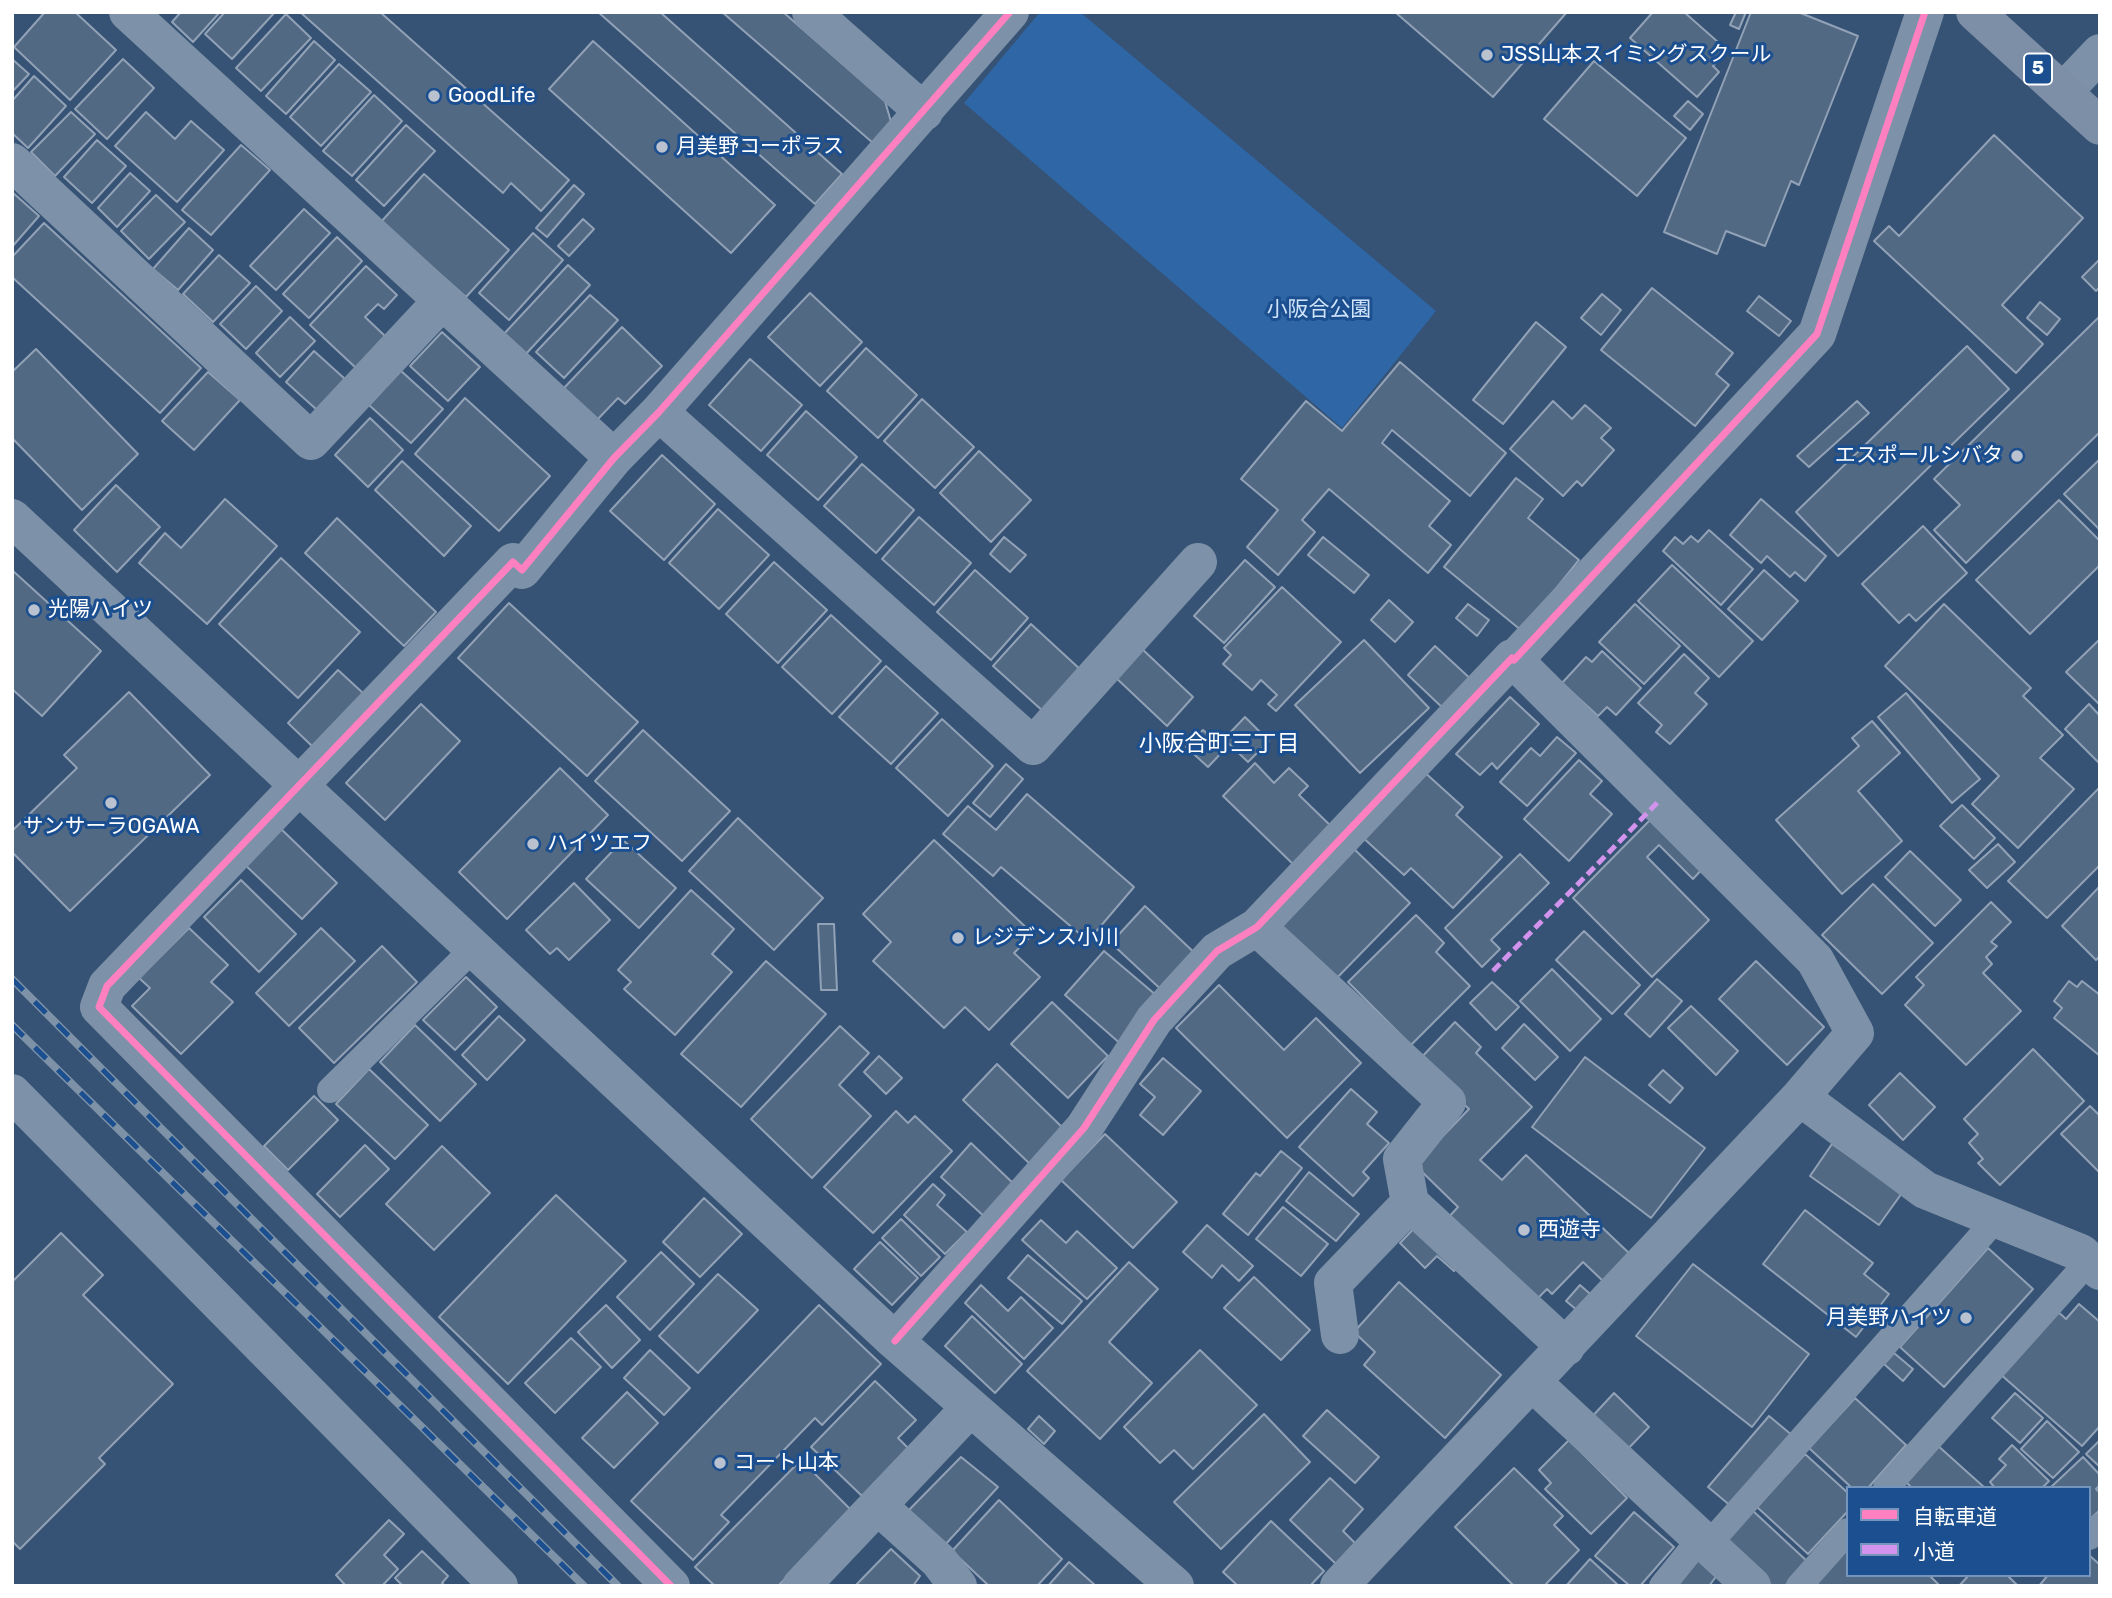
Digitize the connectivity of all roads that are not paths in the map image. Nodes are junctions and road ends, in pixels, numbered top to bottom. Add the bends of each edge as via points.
1 (128, 12) edge
2 (811, 12) edge
3 (1010, 12) edge
4 (1925, 12) edge
5 (1975, 12) edge
6 (2100, 53) edge
7 (2063, 92) junction
8 (924, 112) junction
9 (2100, 126) edge
10 (12, 162) edge
11 (442, 301) junction
12 (659, 412) junction
13 (614, 458) junction
14 (12, 518) edge
15 (1198, 562) dead end
16 (1514, 660) junction
17 (299, 785) junction
18 (1257, 927) junction
19 (474, 948) junction
20 (330, 1090) dead end
21 (12, 1093) edge
22 (1800, 1097) junction
23 (1410, 1203) junction
24 (1996, 1219) junction
25 (2092, 1254) edge
26 (1340, 1335) dead end
27 (895, 1341) junction
28 (1566, 1347) junction
29 (1532, 1382) junction
30 (970, 1408) junction
31 (1888, 1486) edge
32 (878, 1506) junction
33 (1846, 1533) edge
34 (1704, 1541) junction
35 (499, 1586) edge
36 (671, 1586) edge
37 (801, 1586) edge
38 (958, 1586) edge
39 (1175, 1586) edge
40 (1339, 1586) edge
41 (1662, 1586) edge
42 (1752, 1586) edge
43 (1799, 1586) edge

1 - 11 street
2 - 8 street
3 - 8 street
4 - 16 street via 1817,334
5 - 7 main road, 5
6 - 7 street
7 - 9 main road, 5
8 - 12 street
10 - 11 street via 311,441
11 - 13 street
12 - 13 street
12 - 15 street via 1034,746
13 - 17 street via 522,570 513,562
14 - 17 street
16 - 18 street via 1511,658
16 - 22 street via 1815,960 1855,1032
17 - 19 street
17 - 36 street via 107,986 99,1007
18 - 23 street via 1447,1102 1402,1159
18 - 27 street via 1217,951 1154,1020 1084,1128
19 - 20 lane
19 - 27 street
21 - 35 street
22 - 24 street via 1925,1191
22 - 28 street
23 - 26 street via 1333,1283
23 - 28 street
24 - 25 street
24 - 34 lane
25 - 31 lane
27 - 30 street
28 - 29 street
29 - 34 street
29 - 40 street
30 - 32 street
30 - 39 street
32 - 37 street
32 - 38 street via 939,1561
33 - 43 lane
34 - 41 lane
34 - 42 street

